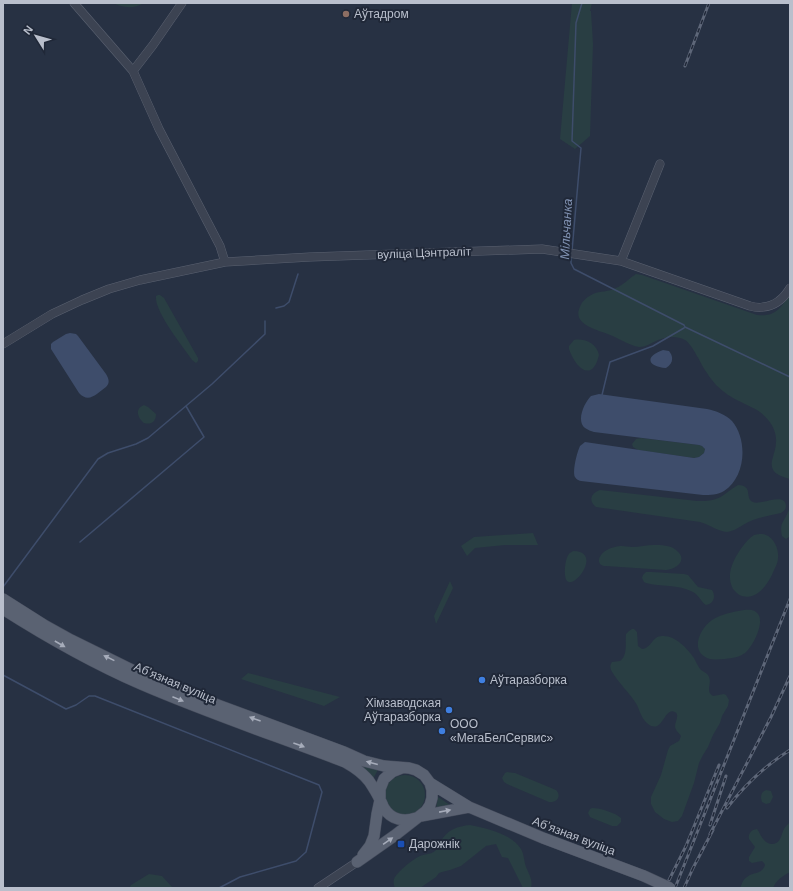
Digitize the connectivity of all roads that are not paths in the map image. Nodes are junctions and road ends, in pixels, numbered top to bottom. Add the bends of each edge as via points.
1 (74, 3) edge
2 (182, 3) edge
3 (133, 71) junction
4 (660, 164) dead end
5 (621, 261) junction
6 (225, 262) junction
7 (790, 288) edge
8 (3, 344) edge
9 (3, 599) edge
10 (3, 609) edge
11 (344, 757) junction
12 (402, 768) junction
13 (430, 783) junction
14 (380, 800) junction
15 (469, 807) junction
16 (419, 817) junction
17 (357, 862) junction
18 (318, 888) edge
19 (670, 888) edge

1 - 3 street
2 - 3 street
3 - 6 street via 159,129 220,246
4 - 5 street
5 - 6 street, вуліца Цэнтраліт via 542,249
5 - 7 street, вуліца Цэнтраліт via 762,308 781,300
6 - 8 street, вуліца Цэнтраліт via 109,289 52,314
11 -> 9 main road, Абʼязная вуліца via 144,676 71,640
10 -> 11 main road, Абʼязная вуліца via 77,653 141,684 232,721
12 -> 11 main road
11 - 14 main road via 360,770
12 - 13 main road via 416,770
12 - 14 main road via 384,779 380,789
13 - 15 main road, Абʼязная вуліца
13 - 16 main road via 430,805
14 - 16 main road via 394,818 409,820
14 - 17 main road via 374,836 370,846
16 -> 15 main road
15 - 19 main road, Абʼязная вуліца, bridge
17 -> 16 main road
17 - 18 street

